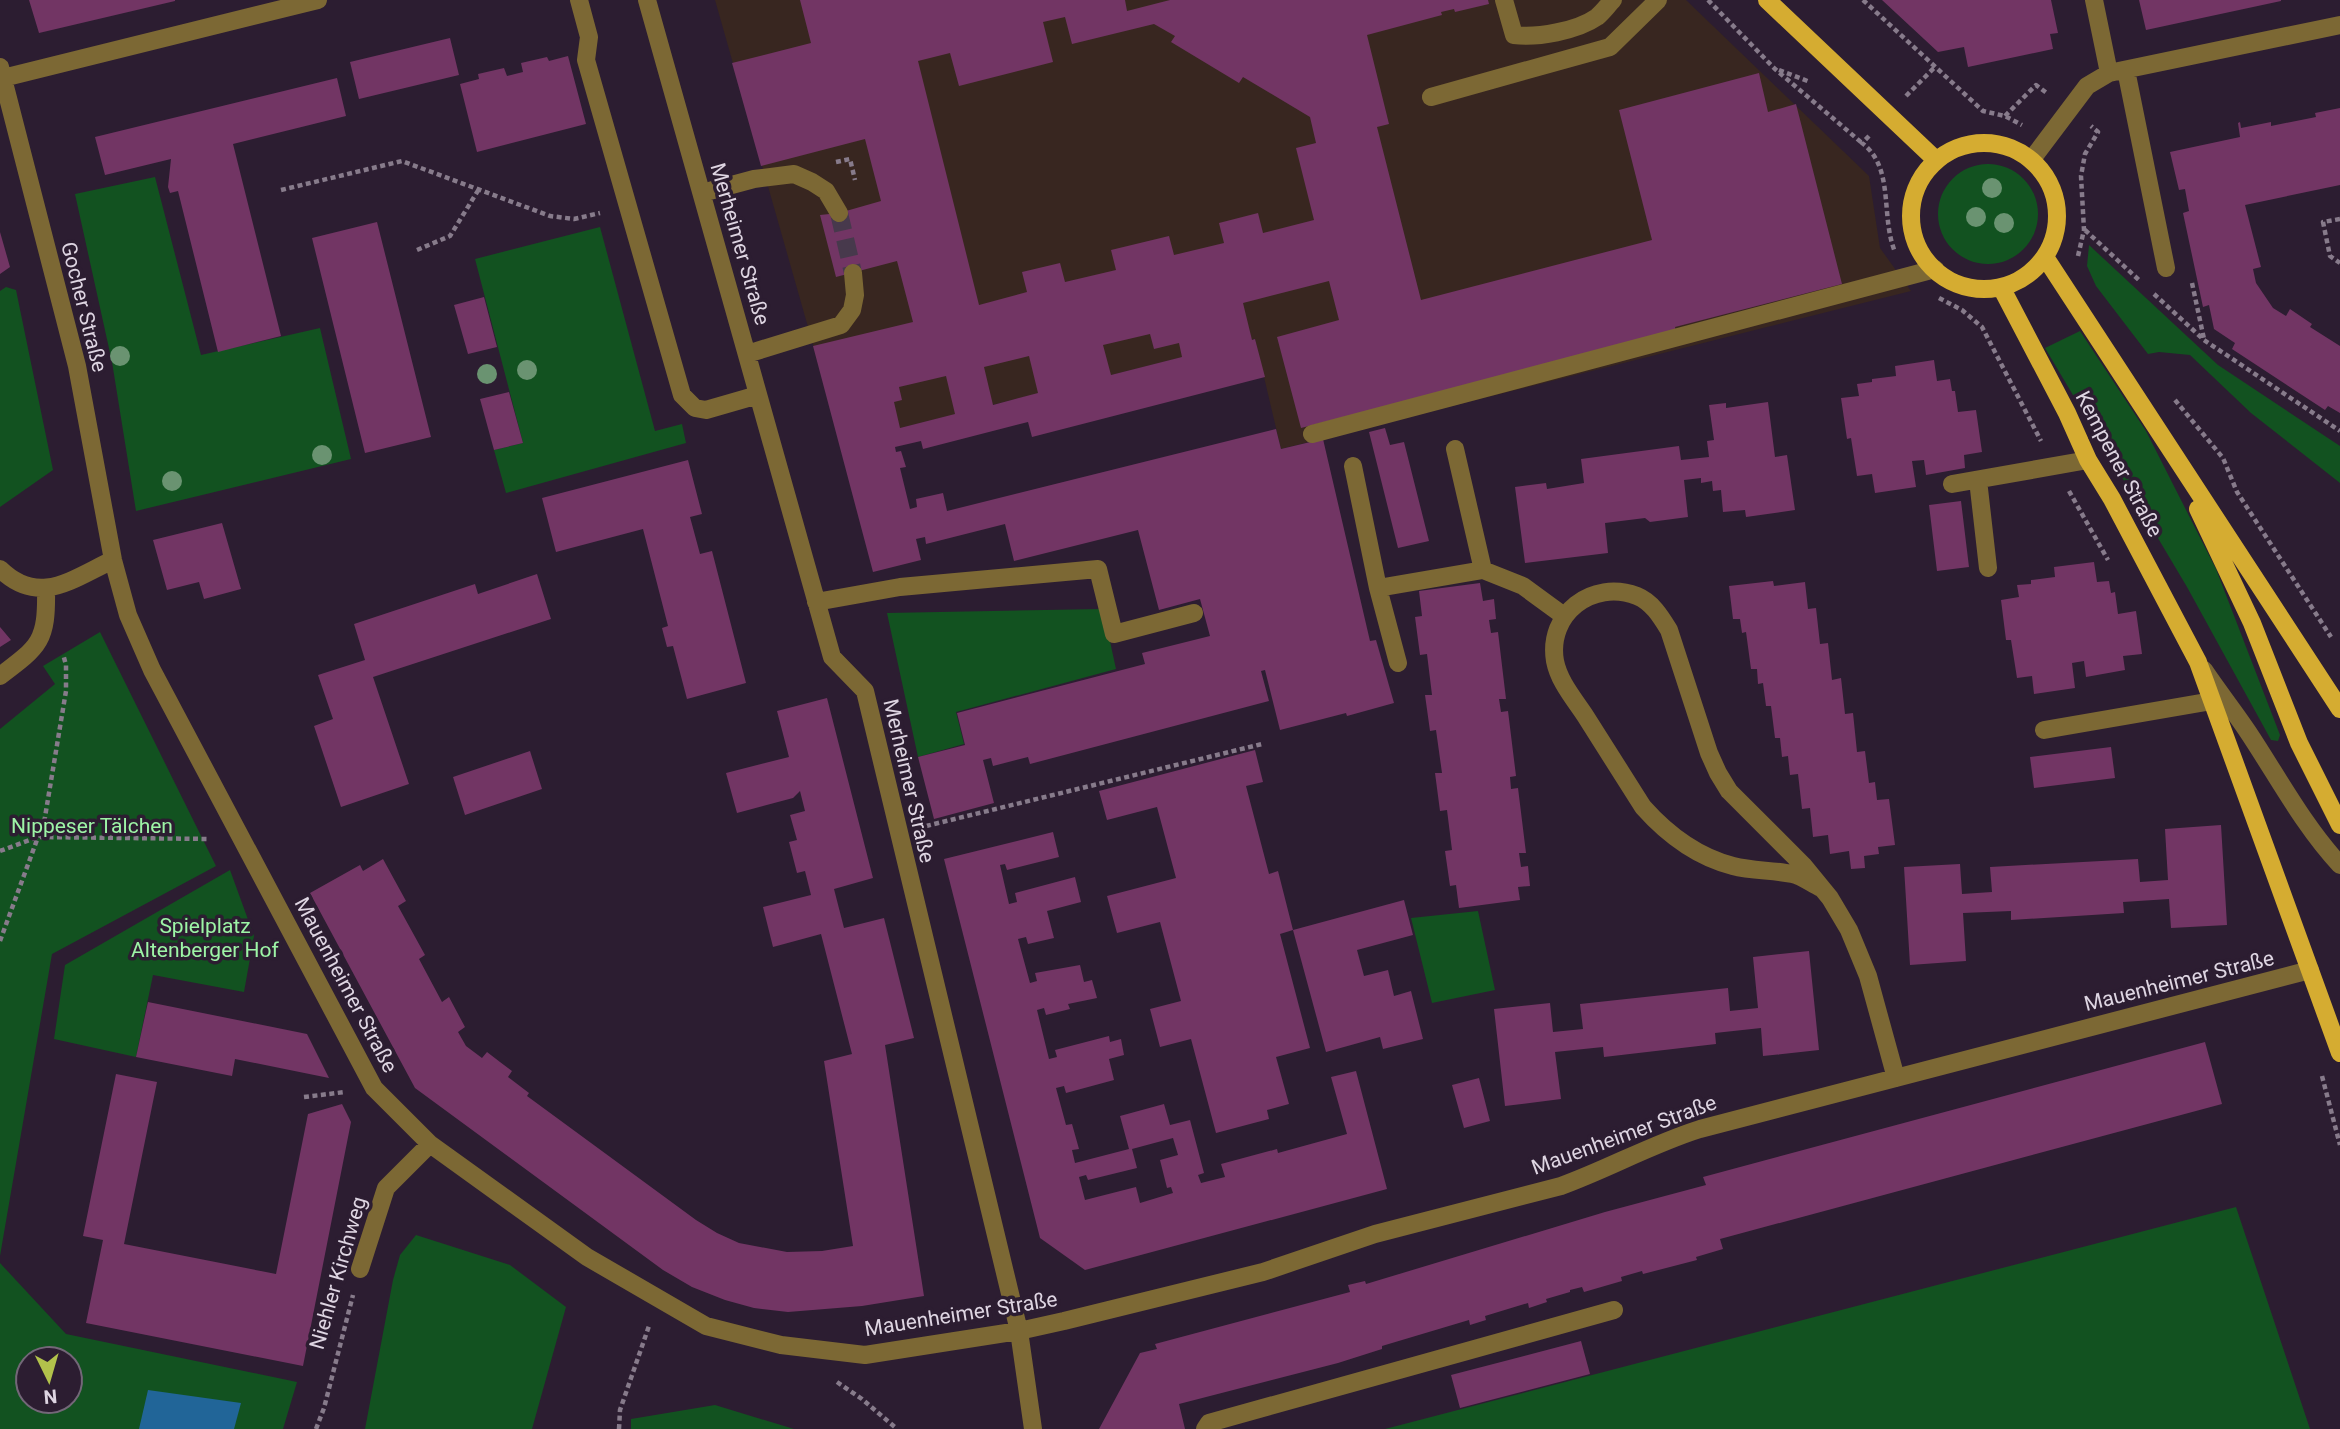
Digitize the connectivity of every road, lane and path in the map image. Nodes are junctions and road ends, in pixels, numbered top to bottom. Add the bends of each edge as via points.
1 (318, 0) edge
2 (579, 0) edge
3 (647, 0) edge
4 (1504, 0) edge
5 (1613, 0) edge
6 (1658, 0) edge
7 (1708, 0) edge
8 (1767, 0) edge
9 (1863, 0) edge
10 (2094, 0) edge
11 (2340, 25) edge
12 (1, 72) edge
13 (2118, 72) junction
14 (1431, 97) dead end
15 (2070, 110) junction
16 (2005, 116) junction
17 (2047, 139) junction
18 (1862, 143) dead end
19 (2032, 159) junction
20 (1936, 160) junction
21 (479, 189) junction
22 (281, 190) dead end
23 (702, 193) junction
24 (628, 206) junction
25 (839, 213) tunnel mouth
26 (2340, 219) edge
27 (2084, 230) junction
28 (1894, 249) dead end
29 (417, 250) dead end
30 (2045, 257) junction
31 (2077, 262) dead end
32 (2340, 263) edge
33 (2166, 268) dead end
34 (1935, 269) junction
35 (853, 273) tunnel mouth
36 (1913, 276) junction
37 (2001, 287) junction
38 (747, 354) junction
39 (2170, 393) dead end
40 (758, 395) junction
41 (2340, 431) edge
42 (1312, 435) dead end
43 (1455, 449) dead end
44 (2171, 452) junction
45 (2088, 460) junction
46 (1353, 466) dead end
47 (2055, 466) junction
48 (1978, 480) junction
49 (1952, 484) dead end
50 (113, 560) junction
51 (2109, 561) dead end
52 (1989, 568) dead end
53 (0, 569) edge
54 (1483, 570) junction
55 (1378, 588) junction
56 (46, 589) junction
57 (817, 602) junction
58 (1194, 613) dead end
59 (1564, 615) junction
60 (2333, 640) dead end
61 (63, 652) dead end
62 (2198, 662) junction
63 (1398, 663) dead end
64 (0, 676) edge
65 (2212, 701) junction
66 (2340, 709) edge
67 (2044, 730) dead end
68 (1262, 744) dead end
69 (2340, 825) edge
70 (239, 832) junction
71 (898, 833) junction
72 (38, 837) junction
73 (0, 850) edge
74 (2340, 865) edge
75 (1821, 888) junction
76 (0, 941) edge
77 (2310, 970) junction
78 (2340, 1053) edge
79 (1896, 1078) junction
80 (374, 1088) junction
81 (304, 1097) dead end
82 (429, 1144) junction
83 (360, 1269) joint
84 (658, 1298) junction
85 (1614, 1310) dead end
86 (1019, 1331) junction
87 (827, 1376) dead end
88 (316, 1429) edge
89 (619, 1429) edge
90 (897, 1429) edge
91 (1033, 1429) edge
92 (1205, 1429) edge

1 - 12 street
2 - 24 street via 589,37 586,60
3 - 23 street, Merheimer Straße
4 - 5 street via 1514,36 1529,37 1596,17
6 - 14 street via 1610,47
7 - 18 path via 1775,69
8 - 20 main road
9 - 16 path via 1983,111
10 - 13 street
11 - 13 street
12 - 50 street, Gocher Straße via 77,366
13 - 15 street via 2087,86
13 - 33 street
15 - 16 path via 2036,85
15 - 17 street
15 - 27 path via 2098,132 2085,154 2081,176
16 - 17 path
17 - 19 street
19 - 20 main road via 1996,143 1966,145
19 - 30 main road via 2056,199 2057,228
20 - 34 main road via 1921,177 1911,206 1913,236
21 - 22 path via 402,161
21 - 24 path via 550,216 574,219
21 - 29 path via 450,236
23 - 25 street via 794,174 826,191
23 - 38 street, Merheimer Straße
24 - 40 street via 682,395 695,408 706,410
26 - 32 path via 2323,222 2330,256
27 - 31 path
27 - 41 path via 2204,340
28 - 36 path
30 - 37 main road via 2028,275
30 - 44 main road
34 - 36 street
34 - 37 main road via 1945,279 1973,288
35 - 38 street via 852,310 841,325
36 - 42 street
36 - 47 path via 1982,327
37 - 45 main road, Kempener Straße
38 - 40 street, Merheimer Straße
39 - 60 path via 2222,458 2237,492
40 - 57 street, Merheimer Straße
43 - 54 street
44 - 66 main road
44 - 69 main road via 2252,623 2299,743
45 - 47 street
45 - 62 main road, Kempener Straße
46 - 55 street
47 - 48 street
47 - 51 path
48 - 49 street
48 - 52 street
50 - 56 street
50 - 70 street, Mauenheimer Straße via 128,615 152,670
53 - 56 street via 24,587
54 - 55 street
54 - 59 street via 1523,586
55 - 63 street
56 - 64 street via 42,636 33,651
57 - 58 street via 900,587 1098,569 1114,634
57 - 71 street, Merheimer Straße via 832,657 865,691
59 - 75 street via 1554,649 1560,675 1643,807 1658,823 1716,861 1793,874
59 - 75 street via 1586,596 1603,592 1648,602 1669,630 1718,773 1729,791
61 - 72 path via 66,691
62 - 65 main road, Kempener Straße
62 - 74 street, Kempener Straße via 2289,799
65 - 67 street
65 - 77 main road, Kempener Straße
68 - 71 path
70 - 72 path via 207,840
70 - 80 street, Mauenheimer Straße
71 - 86 street, Merheimer Straße
72 - 73 path
72 - 76 path
75 - 79 street via 1860,954
77 - 78 main road, Kempener Straße
77 - 79 street, Mauenheimer Straße
79 - 86 street, Mauenheimer Straße via 1700,1129 1560,1186 1375,1234 1263,1272
80 - 81 path
80 - 82 street, Mauenheimer Straße
82 - 83 street, Niehler Kirchweg via 386,1188
82 - 84 street, Mauenheimer Straße via 587,1257
83 - 88 path, Niehler Kirchweg
84 - 86 street, Mauenheimer Straße via 706,1326 781,1345 865,1355
84 - 89 path via 620,1410
85 - 92 street via 1209,1423
86 - 91 street, Merheimer Straße
87 - 90 path

